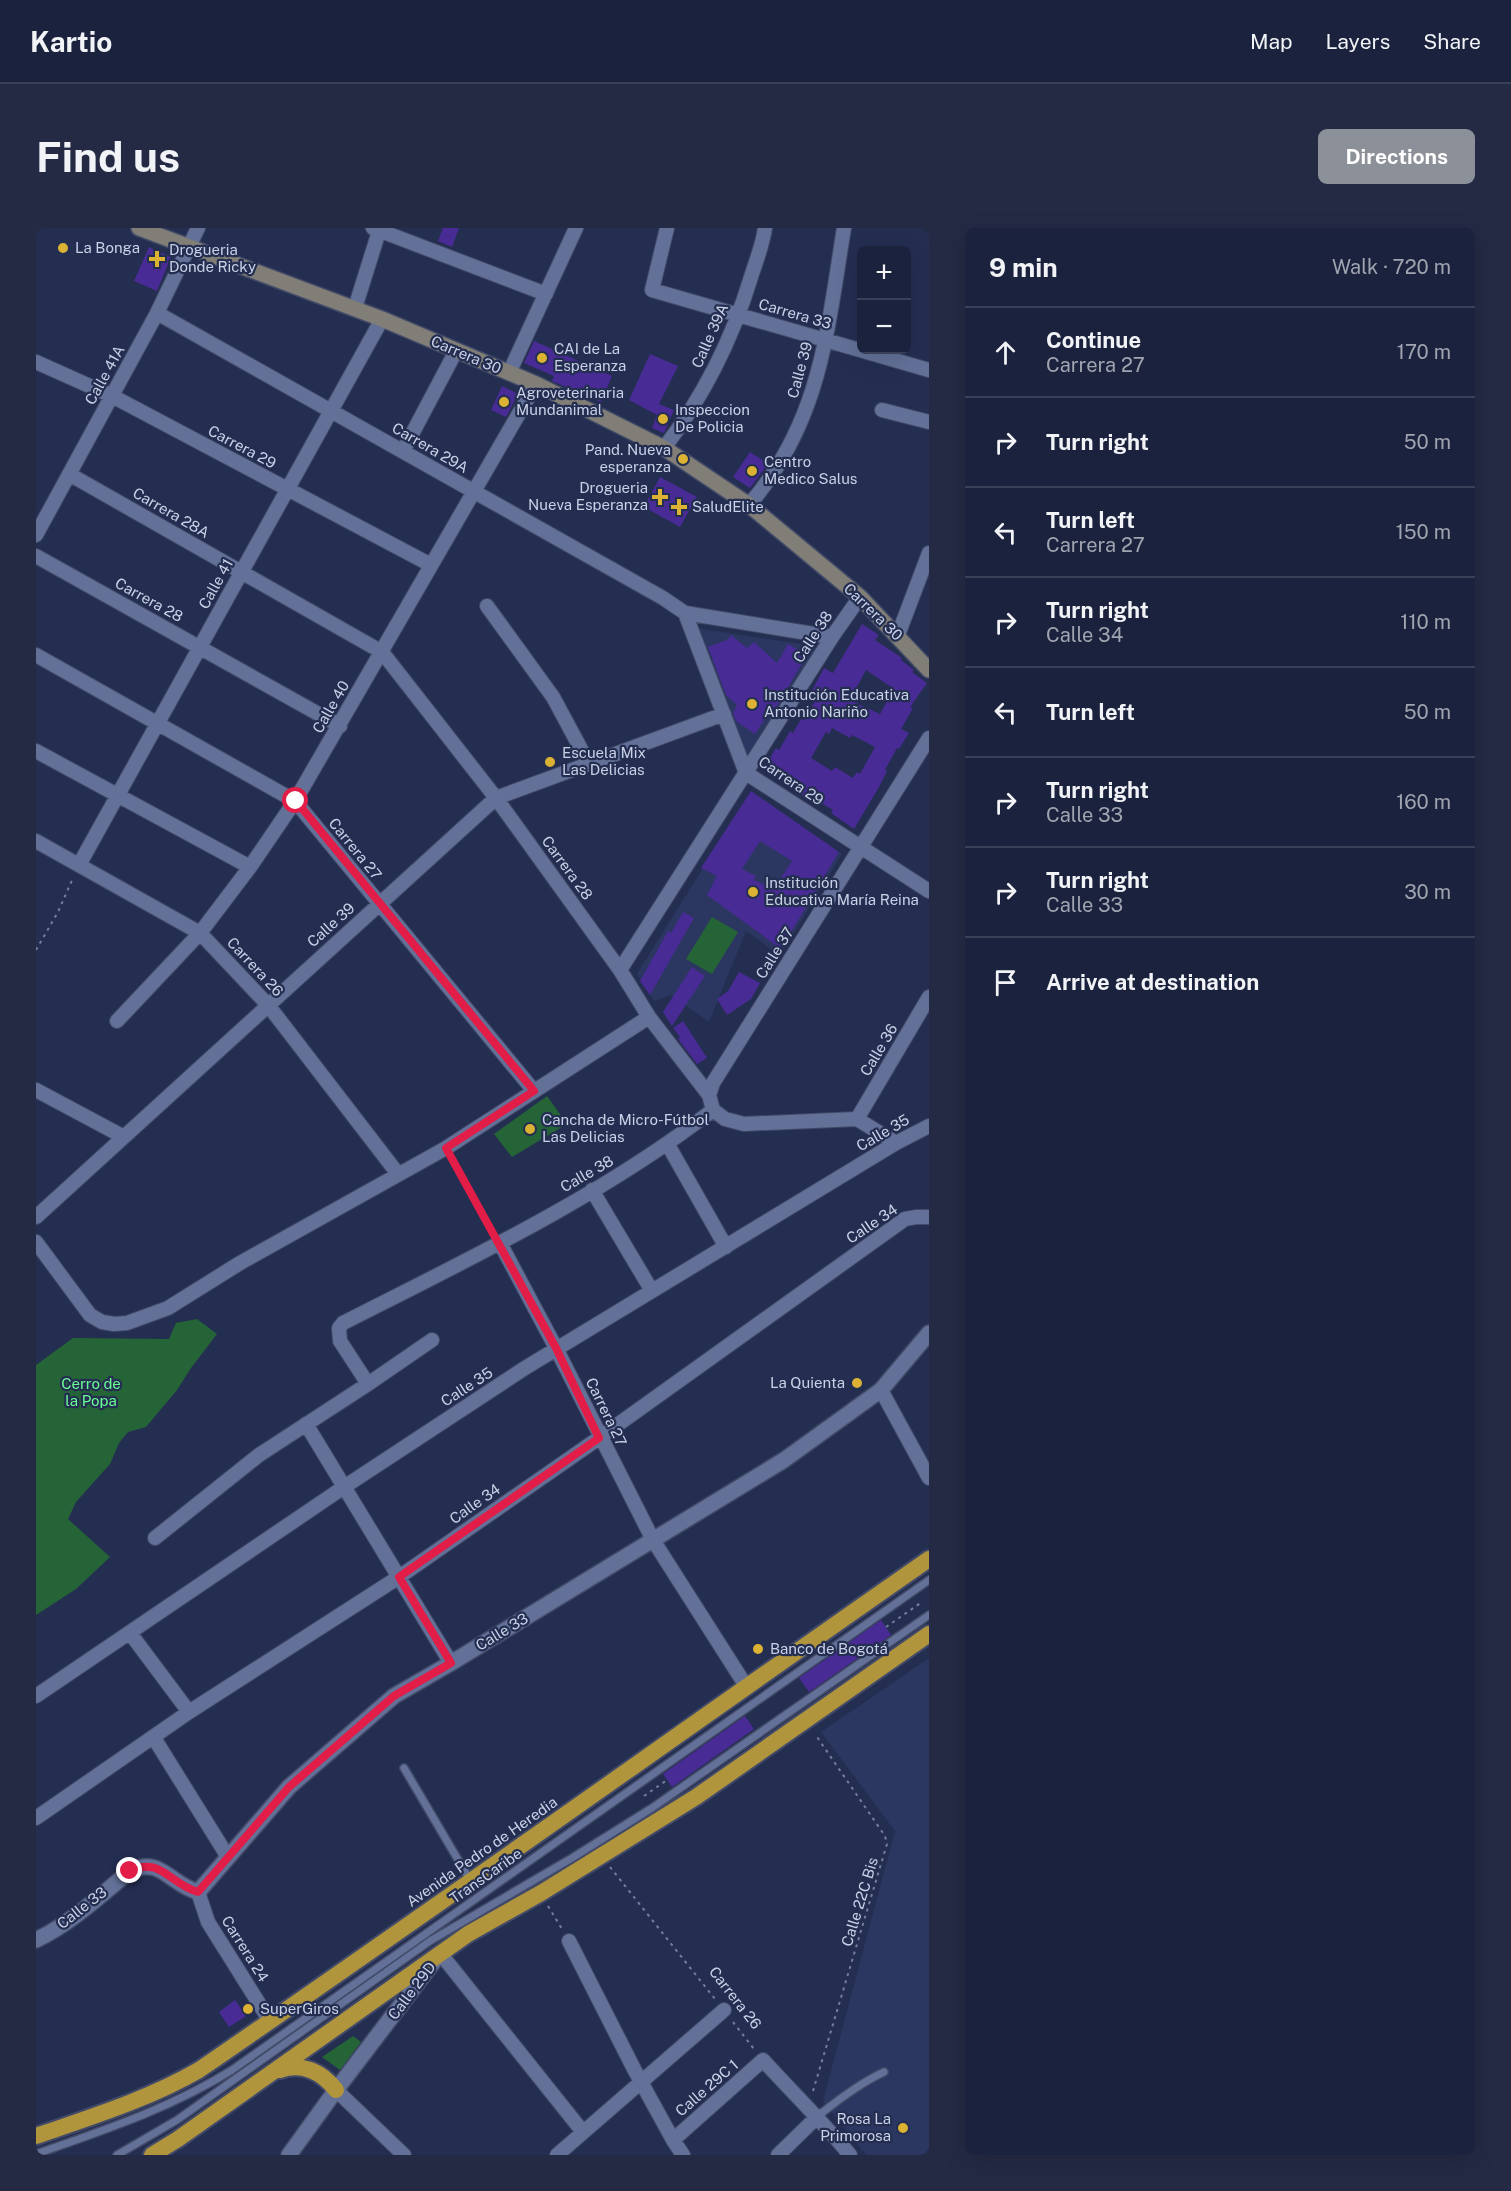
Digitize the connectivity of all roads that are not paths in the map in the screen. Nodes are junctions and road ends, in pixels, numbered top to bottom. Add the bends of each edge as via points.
1 (139, 228) edge
2 (198, 228) edge
3 (576, 228) edge
4 (668, 228) edge
5 (765, 228) edge
6 (844, 228) edge
7 (377, 229) edge
8 (189, 246) junction
9 (546, 294) junction
10 (355, 308) junction
11 (157, 313) junction
12 (740, 315) junction
13 (382, 319) junction
14 (826, 340) junction
15 (456, 351) junction
16 (36, 362) edge
17 (929, 370) edge
18 (509, 373) junction
19 (536, 384) junction
20 (112, 396) junction
21 (882, 410) dead end
22 (331, 411) junction
23 (929, 422) edge
24 (664, 448) junction
25 (403, 451) junction
26 (69, 474) junction
27 (287, 489) junction
28 (473, 493) junction
29 (749, 505) junction
30 (36, 536) edge
31 (929, 553) edge
32 (36, 556) edge
33 (431, 565) junction
34 (242, 572) junction
35 (924, 582) edge
36 (860, 597) junction
37 (488, 606) dead end
38 (685, 613) junction
39 (898, 635) junction
40 (832, 637) junction
41 (200, 648) junction
42 (382, 652) junction
43 (36, 655) edge
44 (929, 670) edge
45 (724, 714) junction
46 (158, 723) junction
47 (340, 726) junction
48 (929, 738) edge
49 (36, 751) edge
50 (589, 764) junction
51 (746, 773) junction
52 (118, 795) junction
53 (496, 798) junction
54 (296, 801) junction
55 (36, 841) edge
56 (861, 847) junction
57 (79, 865) junction
58 (250, 867) junction
59 (929, 891) edge
60 (379, 904) junction
61 (200, 933) junction
62 (620, 970) junction
63 (929, 997) edge
64 (268, 1005) junction
65 (649, 1017) junction
66 (117, 1021) dead end
67 (36, 1090) edge
68 (534, 1091) junction
69 (709, 1095) junction
70 (713, 1110) junction
71 (857, 1119) junction
72 (929, 1126) edge
73 (124, 1137) junction
74 (896, 1143) junction
75 (668, 1145) junction
76 (398, 1174) junction
77 (592, 1190) junction
78 (36, 1217) edge
79 (929, 1217) edge
80 (36, 1242) edge
81 (500, 1243) junction
82 (726, 1247) junction
83 (652, 1291) junction
84 (929, 1333) edge
85 (432, 1340) dead end
86 (556, 1348) junction
87 (368, 1384) junction
88 (881, 1390) junction
89 (306, 1424) junction
90 (599, 1438) junction
91 (929, 1478) edge
92 (344, 1487) junction
93 (155, 1538) dead end
94 (652, 1540) junction
95 (929, 1559) edge
96 (399, 1577) junction
97 (929, 1580) edge
98 (929, 1615) edge
99 (130, 1633) junction
100 (929, 1634) edge
101 (451, 1663) junction
102 (746, 1686) junction
103 (36, 1696) edge
104 (189, 1712) junction
105 (154, 1738) junction
106 (404, 1768) dead end
107 (36, 1818) edge
108 (228, 1857) junction
109 (471, 1882) junction
110 (198, 1892) junction
111 (36, 1941) edge
112 (569, 1941) road end
113 (440, 1953) junction
114 (724, 2010) road end
115 (270, 2021) junction
116 (273, 2072) junction
117 (884, 2072) dead end
118 (641, 2082) junction
119 (336, 2090) junction
120 (813, 2112) junction
121 (583, 2132) junction
122 (36, 2136) edge
123 (673, 2140) junction
124 (36, 2154) edge
125 (117, 2155) edge
126 (152, 2155) edge
127 (289, 2155) edge
128 (404, 2155) edge
129 (557, 2155) edge
130 (683, 2155) edge
131 (778, 2155) edge
132 (850, 2155) edge

1 - 8 main road, Carrera 30
2 - 8 street, Calle 41A
3 - 9 street
4 - 12 street, Carrera 33 via 652,290
5 - 12 street, Calle 39A
6 - 14 street, Calle 39
7 - 9 street
7 - 10 street
8 - 10 main road, Carrera 30
8 - 11 street, Calle 41A
9 - 18 street
10 - 13 main road, Carrera 30
11 - 20 street, Calle 41A
11 - 22 street, Carrera 29A
12 - 14 street, Carrera 33
12 - 24 street, Calle 39A via 717,366
13 - 15 main road, Carrera 30
13 - 22 street, Calle 41
14 - 17 street, Carrera 33
14 - 29 street, Calle 39 via 801,424 781,462
15 - 18 main road, Carrera 30
15 - 25 street
16 - 20 street, Carrera 29
18 - 19 main road, Carrera 30
19 - 24 main road, Carrera 30
19 - 28 street, Calle 40
20 - 26 street, Calle 41A
20 - 27 street, Carrera 29
21 - 23 street
22 - 25 street, Carrera 29A
22 - 27 street, Calle 41
24 - 29 main road, Carrera 30
25 - 28 street, Carrera 29A
26 - 30 street, Calle 41A
26 - 34 street, Carrera 28A
27 - 33 street, Carrera 29
27 - 34 street, Calle 41
28 - 33 street, Calle 40
28 - 38 street, Carrera 29A
29 - 36 main road, Carrera 30
31 - 35 street
32 - 41 street, Carrera 28
33 - 42 street, Calle 40
34 - 41 street, Calle 41
34 - 42 street, Carrera 28A
35 - 39 street
36 - 39 main road, Carrera 30
36 - 40 street, Calle 38
37 - 50 street via 553,697
38 - 40 street
38 - 45 street, Carrera 29
39 - 44 main road, Carrera 30
40 - 51 street, Calle 38
41 - 46 street, Calle 41
41 - 47 street, Carrera 28
42 - 47 street, Calle 40
42 - 53 street, Carrera 28
43 - 46 street, Carrera 27
45 - 50 street, Calle 39
45 - 51 street, Carrera 29
46 - 52 street, Calle 41
46 - 54 street, Carrera 27
47 - 54 street, Calle 40
48 - 56 street, Calle 37
49 - 52 street
50 - 53 street, Calle 39
51 - 56 street, Carrera 29
51 - 62 street, Calle 38
52 - 57 street, Calle 41
52 - 58 street
53 - 60 street, Calle 39
53 - 62 street, Carrera 28
54 - 58 street, Calle 40
54 - 60 street, Carrera 27
55 - 57 street, Carrera 26
56 - 59 street, Carrera 29
56 - 69 street, Calle 37
57 - 61 street, Carrera 26
58 - 61 street, Calle 40
60 - 64 street, Calle 39
60 - 68 street, Carrera 27
61 - 64 street, Carrera 26
61 - 66 street, Calle 40
62 - 65 street, Carrera 28
63 - 71 street, Calle 36
64 - 73 street, Calle 39
64 - 76 street, Carrera 26
65 - 68 street
65 - 69 street, Carrera 28
67 - 73 street
68 - 76 street
69 - 70 street, Carrera 28
70 - 71 street via 725,1119 744,1124
70 - 75 street, Calle 38
71 - 74 street
72 - 74 street, Calle 35
73 - 78 street, Calle 39
74 - 82 street, Calle 35
75 - 77 street, Calle 38
75 - 82 street
76 - 80 street via 168,1308 128,1323 102,1322 90,1315
77 - 81 street, Calle 38
77 - 83 street
79 - 90 street, Calle 34 via 905,1219
81 - 86 street, Carrera 27
81 - 87 street, Calle 38 via 343,1323 338,1335
82 - 83 street, Calle 35
83 - 86 street, Calle 35
84 - 88 street, Calle 33
85 - 87 street
86 - 90 street, Carrera 27
86 - 92 street, Calle 35
87 - 89 street
88 - 91 street
88 - 94 street, Calle 33 via 784,1460
89 - 92 street
89 - 93 street via 259,1455
90 - 94 street, Carrera 27
90 - 96 street, Calle 34
92 - 96 street
92 - 99 street, Calle 35
94 - 101 street, Calle 33
94 - 102 street, Carrera 27
95 - 102 highway, Avenida Pedro de Heredia
96 - 101 street
96 - 104 street, Calle 34
97 - 124 lane, TransCaribe via 232,2070 167,2105
98 - 125 lane, TransCaribe via 652,1808 430,1941 177,2120
99 - 103 street, Calle 35
99 - 104 street
100 - 113 highway via 696,1797
101 - 108 street, Calle 33 via 394,1696 289,1787
102 - 109 highway, Avenida Pedro de Heredia
104 - 105 street, Calle 34
105 - 107 street, Calle 34
105 - 108 street
106 - 109 lane
108 - 110 street, Calle 33
109 - 115 highway, Avenida Pedro de Heredia
110 - 111 street, Calle 33 via 180,1886 155,1867 138,1867
110 - 115 street, Carrera 24 via 208,1922
112 - 118 street
113 - 116 highway
113 - 119 street, Calle 29D
113 - 121 street, Calle 29D
114 - 118 street
115 - 122 highway, Avenida Pedro de Heredia via 178,2082
116 - 119 highway via 307,2068 323,2076
116 - 126 highway
117 - 120 lane
118 - 121 street
118 - 123 street
119 - 127 street, Calle 29D
119 - 128 street
120 - 123 street, Calle 29C 1 via 763,2060
120 - 131 street
120 - 132 street
121 - 129 street
123 - 130 street

